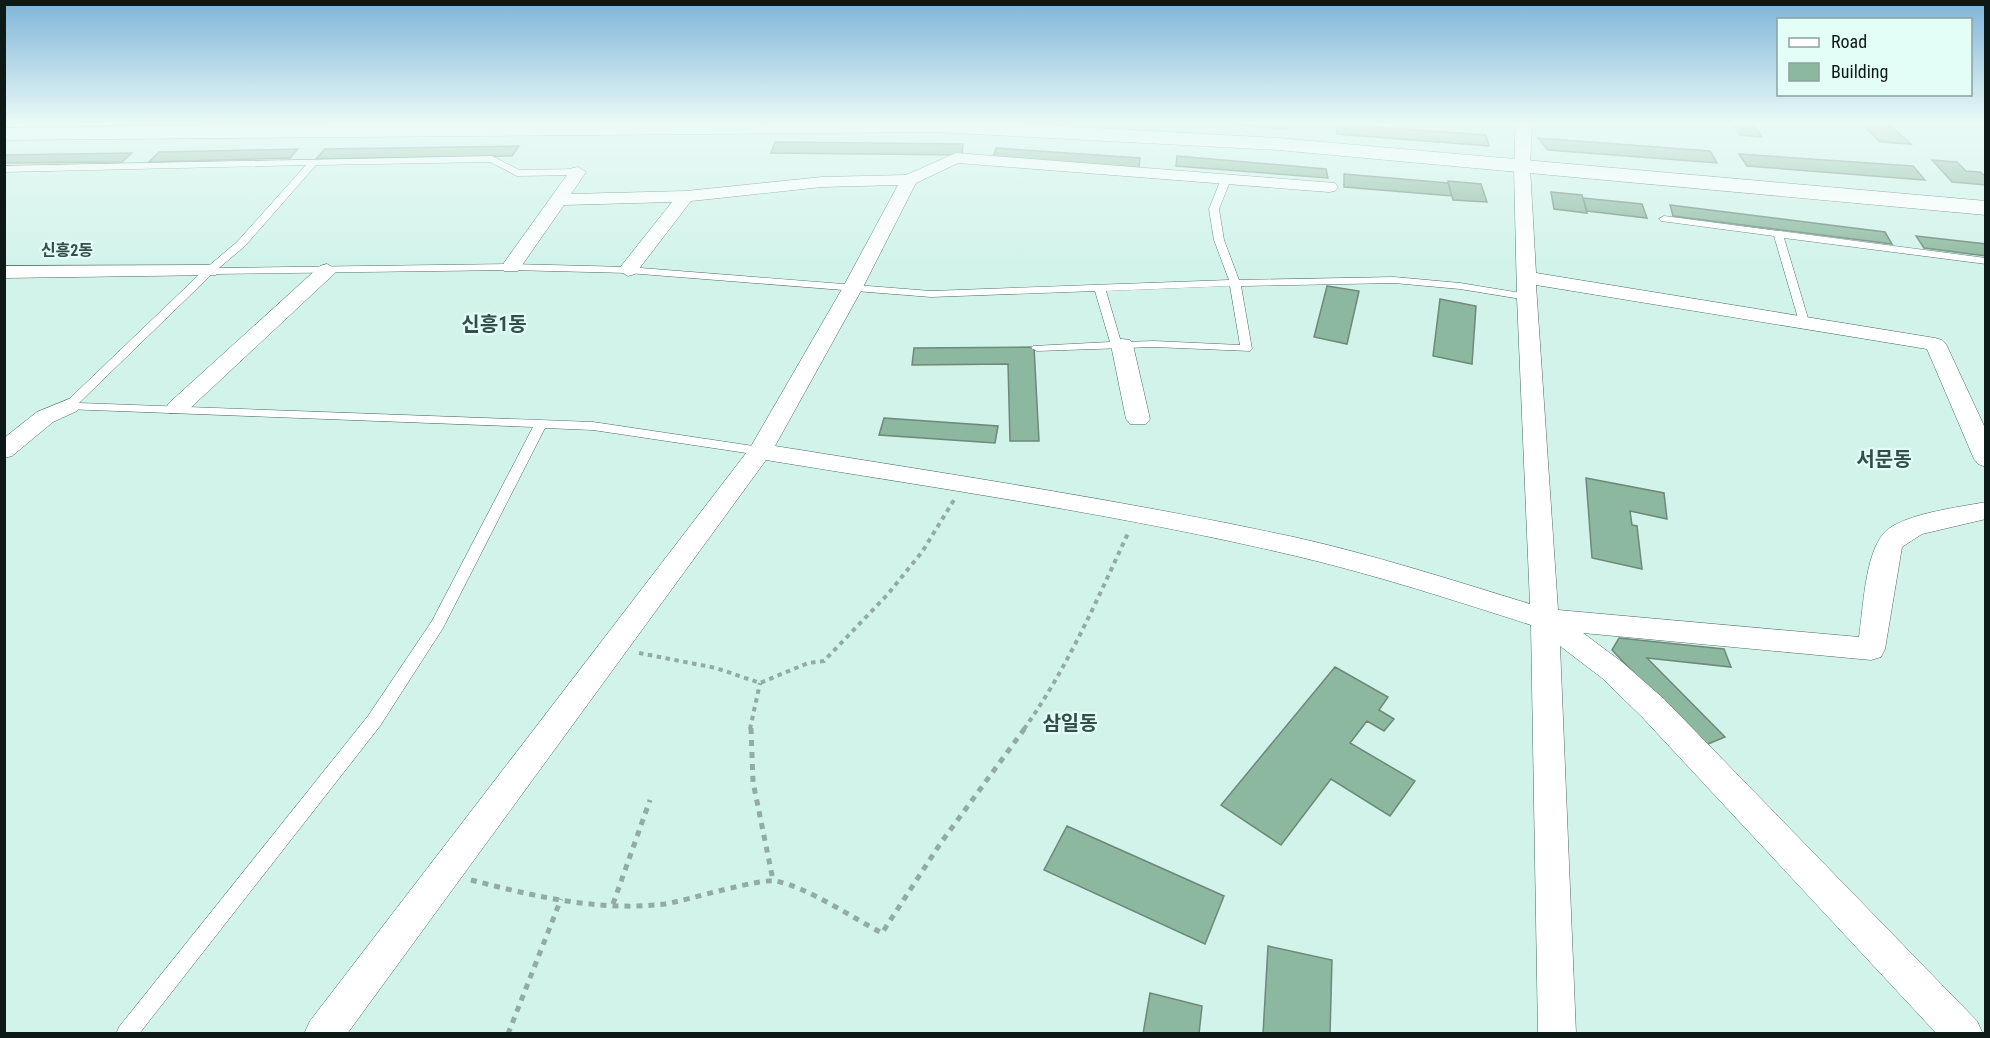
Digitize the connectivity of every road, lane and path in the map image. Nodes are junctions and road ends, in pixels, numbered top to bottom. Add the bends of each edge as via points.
1 (306, 170) edge
2 (512, 170) edge
3 (929, 170) edge
4 (1116, 170) edge
5 (1522, 170) edge
6 (1561, 170) edge
7 (578, 171) joint
8 (1226, 179) junction
9 (909, 180) junction
10 (1329, 187) dead end
11 (686, 196) junction
12 (558, 200) junction
13 (1986, 208) edge
14 (1664, 219) dead end
15 (1778, 234) junction
16 (1986, 261) edge
17 (511, 267) junction
18 (327, 270) junction
19 (628, 270) junction
20 (4, 272) edge
21 (209, 272) junction
22 (1235, 283) junction
23 (1527, 288) junction
24 (852, 289) junction
25 (1100, 289) junction
26 (1805, 325) junction
27 (1119, 345) junction
28 (1037, 348) dead end
29 (69, 406) junction
30 (177, 408) junction
31 (1138, 419) dead end
32 (541, 423) junction
33 (4, 451) edge
34 (760, 452) junction
35 (1986, 459) edge
36 (964, 484) junction
37 (1986, 510) edge
38 (1135, 513) junction
39 (1545, 619) junction
40 (612, 648) junction
41 (760, 683) junction
42 (650, 800) dead end
43 (444, 872) junction
44 (773, 880) junction
45 (561, 899) junction
46 (613, 904) junction
47 (126, 1034) edge
48 (323, 1034) edge
49 (508, 1034) edge
50 (1557, 1034) edge
51 (1964, 1034) edge

1 - 21 lane via 241,244
2 - 7 lane
3 - 9 street
4 - 8 street
5 - 23 street
6 - 13 main road
7 - 12 street
8 - 10 street
8 - 22 lane via 1214,209 1219,240
9 - 11 street via 822,182
9 - 24 street
11 - 12 street
11 - 19 street
12 - 17 street
14 - 15 lane
15 - 16 lane
15 - 26 lane
17 - 18 lane
17 - 19 lane
18 - 21 lane
18 - 30 street
19 - 24 lane
20 - 21 street
21 - 29 lane
22 - 23 lane via 1394,280
22 - 25 lane
22 - 27 lane via 1246,349
23 - 26 street
23 - 39 street
24 - 25 lane via 931,294
24 - 34 street
25 - 27 lane
26 - 35 street via 1935,344
27 - 28 lane
27 - 31 street
29 - 30 lane
29 - 33 street via 45,417
30 - 32 lane
32 - 34 lane via 593,426
32 - 47 lane via 438,624 374,720
34 - 36 street
34 - 40 street
36 - 38 street
36 - 41 path via 922,552 888,595 824,661 808,663
37 - 39 street via 1911,529 1891,542 1886,552 1871,649
38 - 39 street via 1364,564
38 - 44 path via 1096,603 1037,711 940,844 882,933 791,885
39 - 50 street
39 - 51 street via 1612,670 1653,708
40 - 41 path via 716,668
40 - 43 street
41 - 44 path via 750,720 750,760
42 - 46 path
43 - 45 path
43 - 48 street
44 - 46 path via 663,903
45 - 46 path
45 - 49 path

